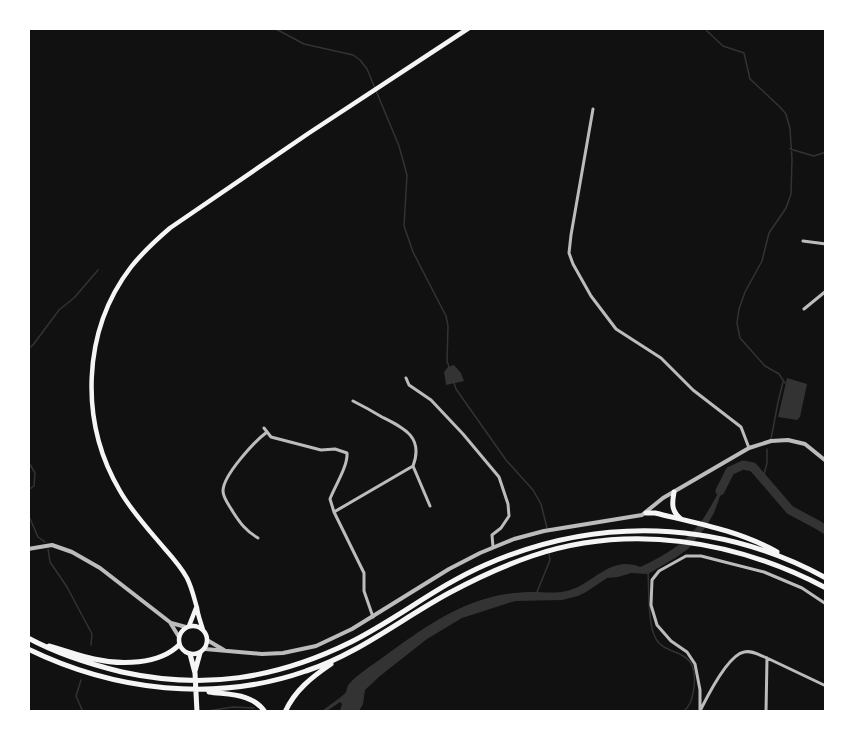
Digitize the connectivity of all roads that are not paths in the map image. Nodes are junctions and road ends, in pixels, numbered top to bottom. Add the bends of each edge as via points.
1 (469, 28) edge
2 (593, 110) dead end
3 (803, 241) dead end
4 (825, 244) edge
5 (825, 291) edge
6 (804, 309) dead end
7 (406, 378) dead end
8 (353, 401) dead end
9 (749, 448) junction
10 (825, 461) edge
11 (413, 466) junction
12 (674, 492) junction
13 (430, 506) dead end
14 (333, 512) junction
15 (646, 513) junction
16 (682, 520) junction
17 (258, 538) dead end
18 (493, 547) junction
19 (28, 549) edge
20 (791, 561) junction
21 (825, 578) edge
22 (825, 588) edge
23 (825, 604) edge
24 (196, 608) junction
25 (373, 617) junction
26 (171, 623) junction
27 (188, 627) junction
28 (203, 630) junction
29 (179, 637) junction
30 (28, 638) edge
31 (207, 640) junction
32 (39, 644) junction
33 (180, 645) junction
34 (357, 648) junction
35 (28, 649) edge
36 (225, 650) junction
37 (202, 651) junction
38 (190, 654) junction
39 (767, 658) junction
40 (195, 673) junction
41 (825, 686) edge
42 (189, 690) junction
43 (197, 711) edge
44 (265, 711) edge
45 (285, 711) edge
46 (700, 711) edge
47 (766, 711) edge

1 - 24 main road via 170,228 132,267 111,300 98,331 93,362 92,410 100,449 135,515 182,570
2 - 9 street via 571,235 569,253 573,264 616,329 661,358 693,390 741,428
3 - 4 street
5 - 6 street
7 - 18 street via 463,434 499,477 509,511 506,522 492,535
8 - 11 street via 407,431 417,452
9 - 10 street via 788,440 806,444
9 - 12 street
11 - 13 street
11 - 14 street
12 - 15 street
12 - 16 highway via 673,509
14 - 17 street via 330,500 347,453 305,446 271,436 265,430 229,475 223,489 240,523
14 - 25 street via 364,573 364,591
15 - 16 highway
15 - 18 street via 544,531
16 - 20 highway via 762,544
18 - 25 street via 449,569
19 - 26 street via 52,545 72,552 100,568
20 - 21 highway
20 - 32 highway via 747,545 673,531 599,533 557,540 482,566 352,641 304,663 231,680 159,679 93,664
22 - 34 highway via 801,574 717,547 665,540 598,542 533,555 485,574
23 - 46 street via 802,588 764,572 701,556 686,556 659,571 652,580 651,605 657,625 695,663
24 - 27 main road
24 - 28 main road
25 - 36 street via 340,636 303,649 262,654
26 - 27 street
26 - 29 street
27 - 28 main road
27 - 29 main road
28 - 31 main road
29 - 33 main road
30 - 32 highway
31 - 36 street
31 - 37 main road
32 - 33 highway via 118,662 150,659
33 - 38 main road
34 - 42 highway via 308,671 271,682
34 - 45 highway via 308,680
35 - 42 highway via 115,679
36 - 37 street
37 - 38 main road
37 - 40 highway
38 - 40 highway
39 - 41 street
39 - 46 street via 752,651 741,652 724,670
39 - 47 street
40 - 43 highway
42 - 44 highway via 250,698

